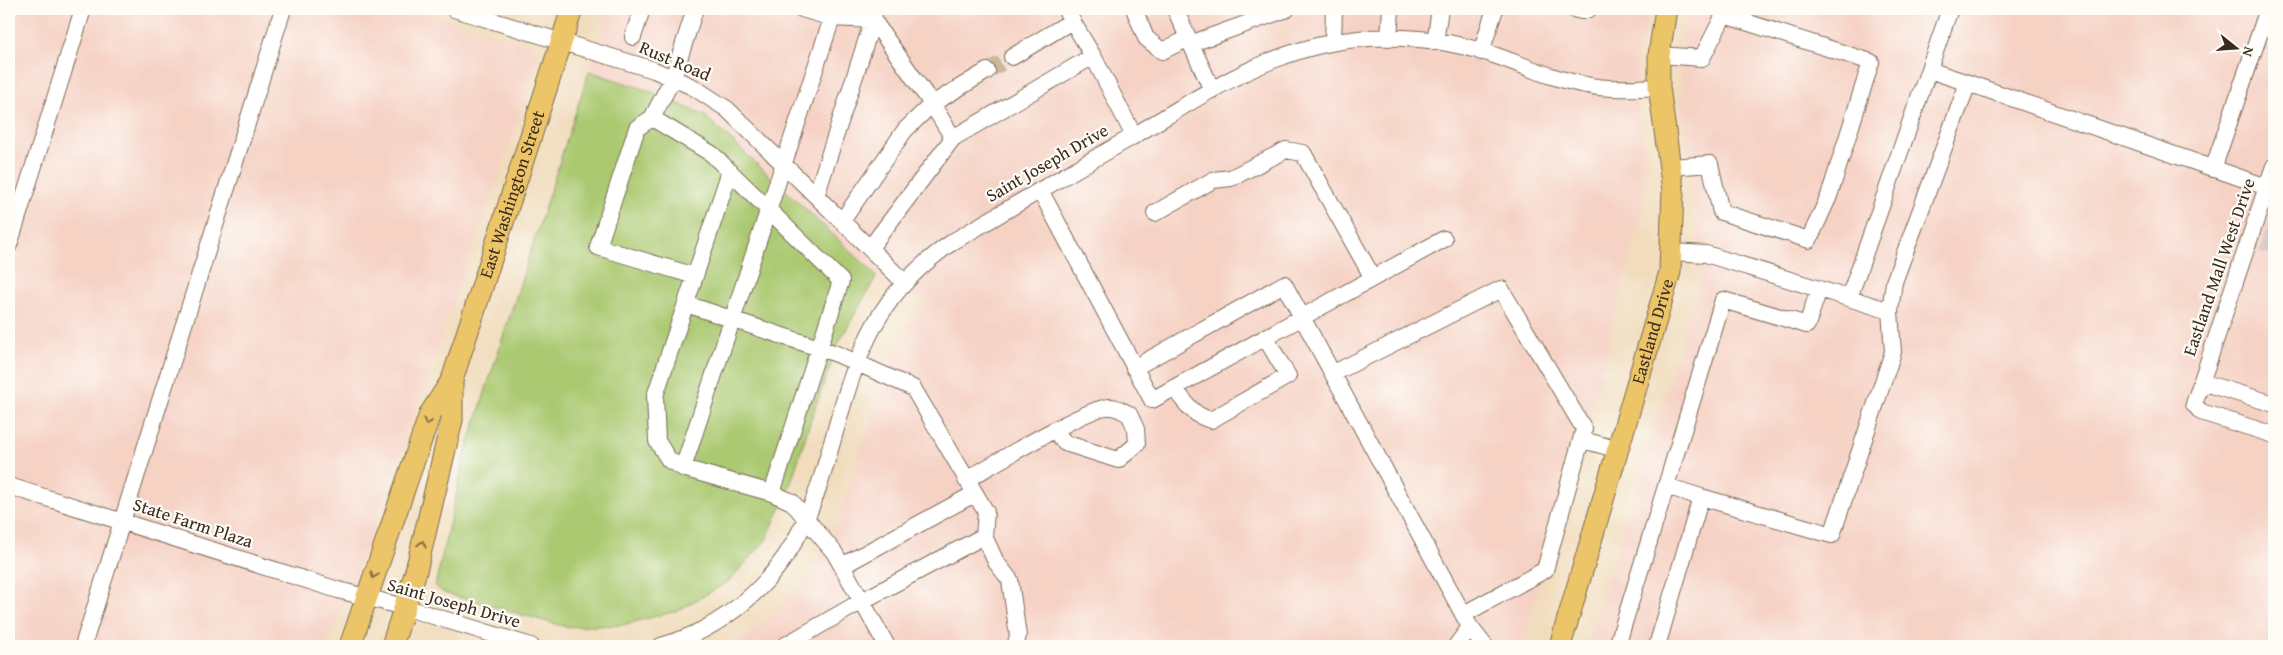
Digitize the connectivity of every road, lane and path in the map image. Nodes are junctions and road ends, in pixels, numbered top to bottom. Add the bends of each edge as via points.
1 (83, 9) edge
2 (283, 9) edge
3 (454, 9) edge
4 (572, 9) edge
5 (642, 9) edge
6 (695, 9) edge
7 (802, 9) edge
8 (1134, 9) edge
9 (1175, 9) edge
10 (1286, 9) edge
11 (1334, 9) edge
12 (1391, 9) edge
13 (1440, 9) edge
14 (1495, 9) edge
15 (1573, 9) edge
16 (1589, 9) edge
17 (1666, 9) edge
18 (1950, 9) edge
19 (2268, 9) edge
20 (874, 14) edge
21 (1068, 15) edge
22 (832, 18) junction
23 (633, 37) dead end
24 (1389, 38) junction
25 (1189, 42) junction
26 (1333, 42) junction
27 (1435, 42) junction
28 (561, 43) junction
29 (1481, 52) junction
30 (1659, 54) junction
31 (1012, 56) tunnel mouth
32 (1093, 56) junction
33 (1929, 70) junction
34 (987, 71) tunnel mouth
35 (673, 78) junction
36 (1968, 83) junction
37 (1659, 87) junction
38 (1212, 90) junction
39 (932, 104) junction
40 (652, 118) junction
41 (1134, 136) junction
42 (953, 138) junction
43 (783, 164) junction
44 (2274, 166) edge
45 (1671, 167) junction
46 (2213, 169) junction
47 (730, 171) junction
48 (2267, 187) junction
49 (1040, 190) junction
50 (816, 196) junction
51 (769, 209) junction
52 (1155, 213) dead end
53 (842, 221) junction
54 (1444, 239) dead end
55 (9, 245) edge
56 (870, 248) junction
57 (1672, 252) junction
58 (695, 276) junction
59 (1373, 278) junction
60 (905, 283) junction
61 (1819, 289) junction
62 (1849, 298) junction
63 (686, 304) junction
64 (1890, 311) junction
65 (1303, 316) junction
66 (732, 319) junction
67 (1265, 338) junction
68 (819, 348) junction
69 (857, 364) junction
70 (1134, 368) junction
71 (1334, 373) junction
72 (452, 380) junction
73 (2201, 382) junction
74 (1174, 388) junction
75 (2274, 406) edge
76 (1054, 431) junction
77 (2270, 434) edge
78 (1582, 440) junction
79 (1619, 450) junction
80 (683, 468) junction
81 (9, 486) edge
82 (1666, 486) junction
83 (970, 487) junction
84 (772, 493) junction
85 (1701, 497) junction
86 (808, 518) junction
87 (122, 522) junction
88 (984, 536) junction
89 (842, 566) junction
90 (365, 598) junction
91 (862, 601) junction
92 (404, 607) junction
93 (1467, 621) junction
94 (83, 646) edge
95 (350, 646) edge
96 (392, 646) edge
97 (531, 646) edge
98 (661, 646) edge
99 (784, 646) edge
100 (887, 646) edge
101 (1015, 646) edge
102 (1456, 646) edge
103 (1485, 646) edge
104 (1560, 646) edge
105 (1617, 646) edge
106 (1657, 646) edge

1 - 55 street
2 - 87 street
3 - 28 street, Rust Road
4 - 28 main road, East Washington Street
5 - 23 street
6 - 35 street
7 - 22 street
8 - 25 street via 1146,38 1162,51
9 - 25 street
10 - 25 street
11 - 26 street
12 - 24 street
13 - 27 street
14 - 29 street
15 - 16 street
17 - 30 main road, Eastland Drive
18 - 33 street
19 - 46 street
20 - 22 street
20 - 39 street
20 - 50 street
21 - 31 street
21 - 32 street
22 - 43 street
24 - 26 street, Saint Joseph Drive
24 - 27 street, Saint Joseph Drive
25 - 38 street
26 - 38 street, Saint Joseph Drive via 1273,59
27 - 29 street, Saint Joseph Drive
28 - 35 street, Rust Road
28 - 72 main road, East Washington Street
29 - 37 street, Saint Joseph Drive via 1588,86
30 - 37 main road, Eastland Drive
30 - 45 street via 1702,58 1724,15 1871,62 1830,196 1809,240 1721,212 1710,164
32 - 41 street
32 - 42 street
33 - 36 street
33 - 62 street
34 - 39 street
35 - 40 street
35 - 43 street, Rust Road via 726,109
36 - 46 street
36 - 64 street via 1894,282
37 - 45 main road, Eastland Drive
38 - 41 street, Saint Joseph Drive
39 - 42 street
39 - 53 street via 905,130
40 - 47 street via 712,154
40 - 58 street via 637,128 598,248
41 - 49 street, Saint Joseph Drive
42 - 56 street
43 - 50 street, Rust Road
43 - 51 street
44 - 48 street, Eastland Mall West Drive
45 - 57 main road, Eastland Drive
46 - 48 street
47 - 51 street
47 - 58 street
48 - 73 street, Eastland Mall West Drive
49 - 60 street, Saint Joseph Drive via 949,245
49 - 70 street
50 - 53 street, Rust Road
51 - 66 street
51 - 68 street via 841,281
52 - 59 street via 1213,180 1231,178 1286,150 1303,154
53 - 56 street, Rust Road
54 - 59 street
56 - 60 street, Rust Road
57 - 61 street via 1706,254
57 - 79 main road, Eastland Drive via 1665,294
58 - 63 street
59 - 65 street
60 - 69 street, Saint Joseph Drive via 876,321
61 - 62 street
61 - 82 street via 1807,325 1723,300
62 - 64 street
63 - 66 street
63 - 80 street via 656,396 657,441 669,460
64 - 85 street via 1894,352 1832,535
65 - 67 street
65 - 70 street via 1284,284
65 - 71 street
66 - 68 street
66 - 80 street
67 - 74 street
67 - 74 street via 1288,376 1211,420 1193,412
68 - 69 street
68 - 84 street
69 - 83 street via 914,388
69 - 86 street, Saint Joseph Drive
70 - 74 street via 1152,400
71 - 78 street via 1501,289 1584,430
71 - 93 street
72 -> 90 main road, East Washington Street via 430,414
92 -> 72 main road, East Washington Street via 416,571 452,420
73 - 75 street
73 - 77 street, Eastland Mall West Drive via 2194,404 2201,412
75 - 77 street
76 - 76 street via 1093,410 1111,406 1129,414 1136,429 1137,444 1118,460 1066,443
76 - 83 street
78 - 79 street
78 - 93 street via 1545,570
79 - 104 main road, Eastland Drive
80 - 84 street
81 - 87 street, State Farm Plaza
82 - 85 street
82 - 105 street
83 - 88 street via 986,512
83 - 89 street
84 - 86 street via 792,502
85 - 106 street
86 - 89 street
86 - 98 street, Saint Joseph Drive via 789,552 753,594 715,624 685,639
87 - 90 street, State Farm Plaza
87 - 94 street
88 - 91 street
88 - 101 street via 996,562 1010,580 1018,636
89 - 91 street
90 - 92 street, Saint Joseph Drive
90 - 95 main road, East Washington Street
91 - 99 street
91 - 100 street
92 - 96 main road, East Washington Street
92 - 97 street, Saint Joseph Drive
93 - 102 street
93 - 103 street

